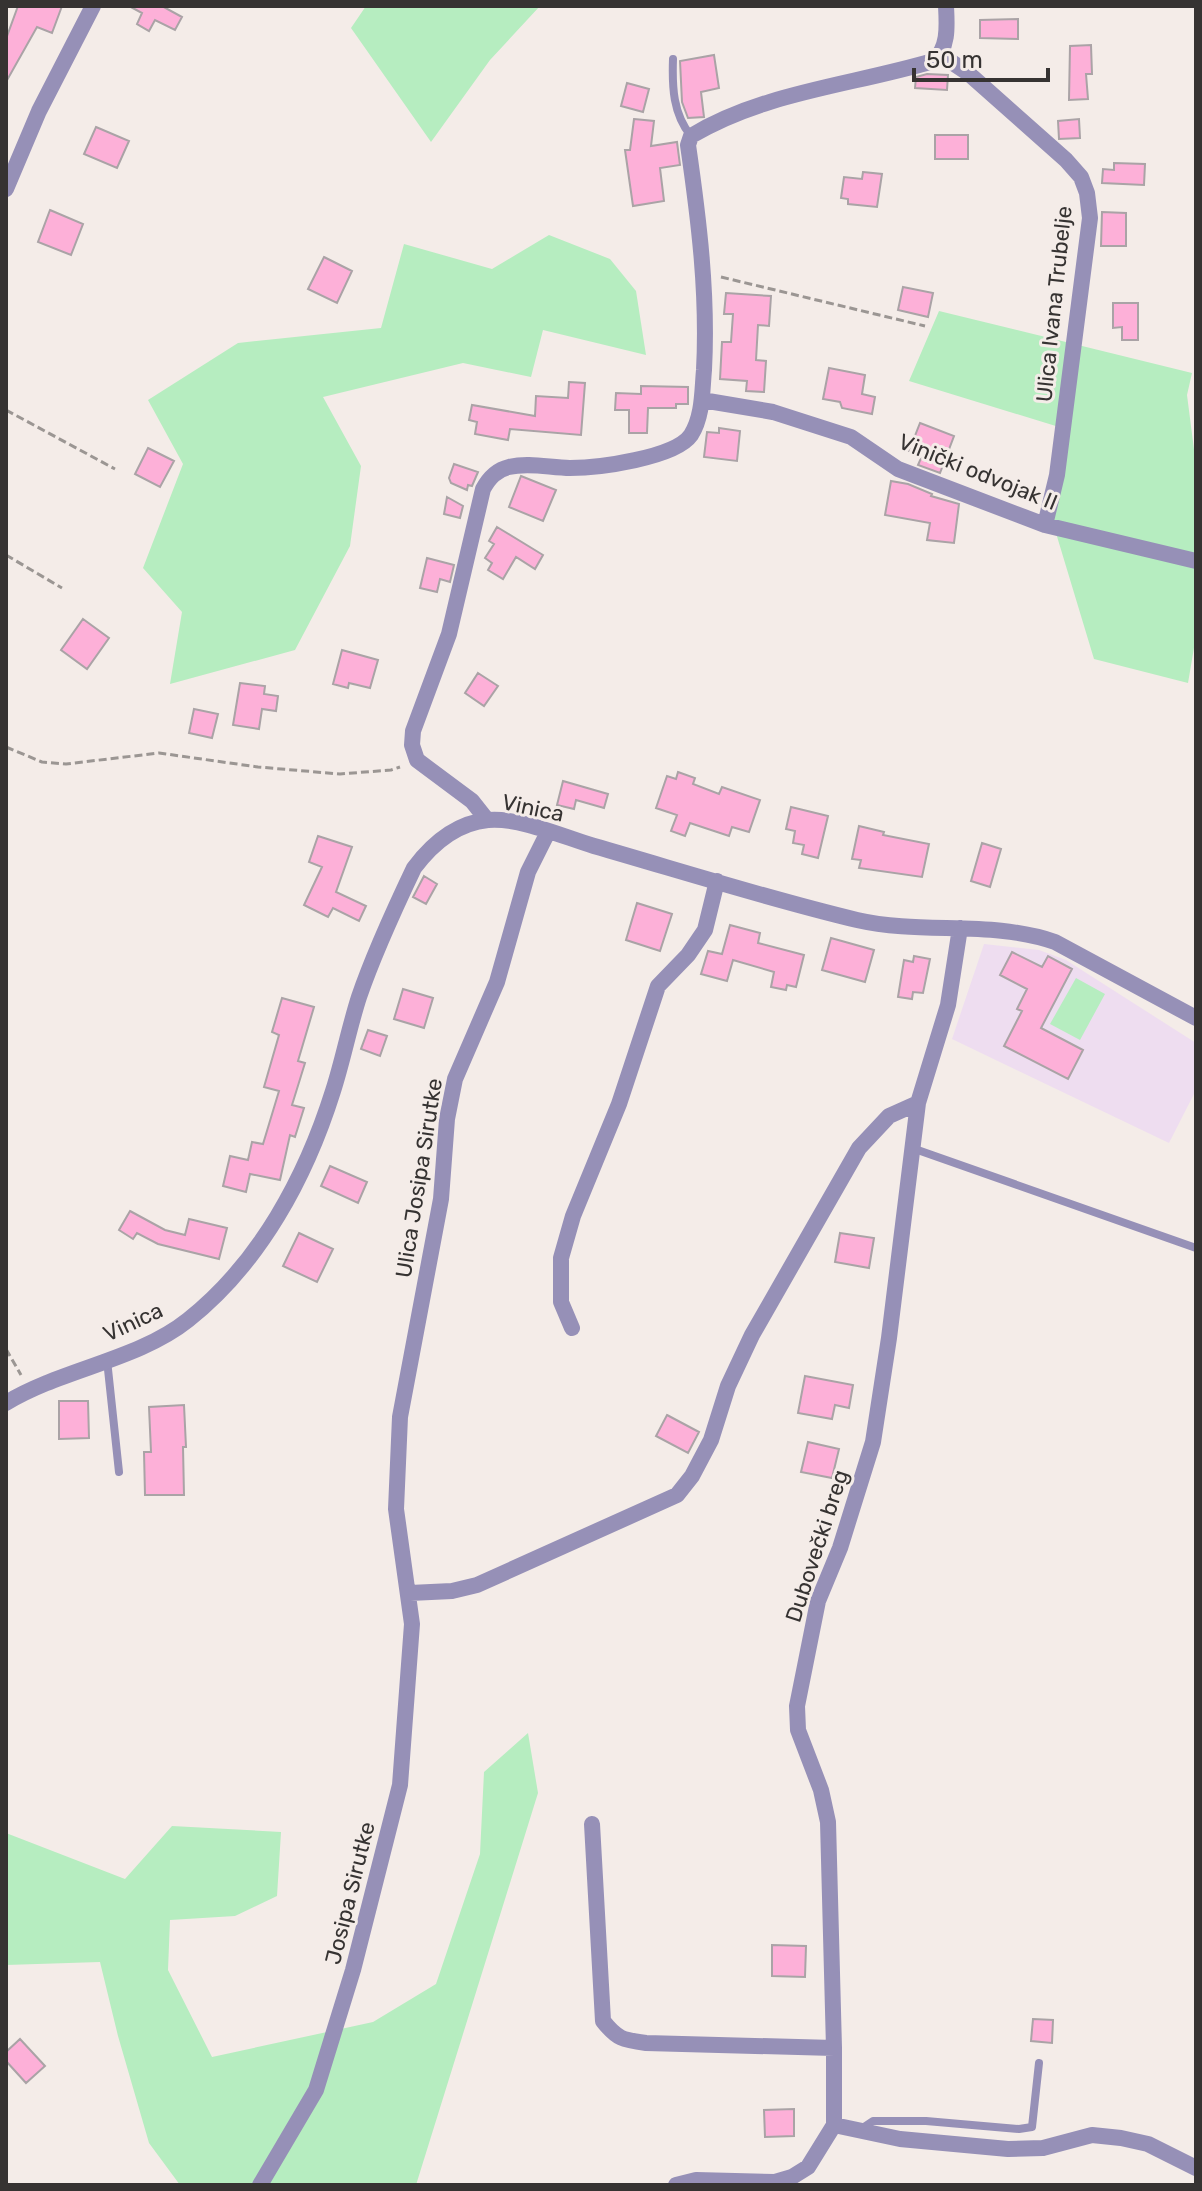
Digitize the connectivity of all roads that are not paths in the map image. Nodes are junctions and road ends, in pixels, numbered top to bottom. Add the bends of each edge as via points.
1 (93, 6) edge
2 (946, 6) edge
3 (941, 55) junction
4 (673, 59) dead end
5 (691, 136) junction
6 (6, 189) edge
7 (702, 400) junction
8 (1045, 525) junction
9 (1196, 561) edge
10 (487, 820) junction
11 (548, 832) junction
12 (717, 881) junction
13 (960, 928) junction
14 (1196, 1018) edge
15 (918, 1103) junction
16 (911, 1148) junction
17 (1196, 1248) edge
18 (572, 1328) dead end
19 (107, 1359) junction
20 (6, 1403) edge
21 (119, 1472) dead end
22 (410, 1593) junction
23 (592, 1824) dead end
24 (834, 2048) junction
25 (1039, 2063) dead end
26 (834, 2125) junction
27 (857, 2132) junction
28 (1196, 2168) edge
29 (260, 2185) edge
30 (676, 2185) edge

1 - 6 street
2 - 3 street
3 - 5 street via 718,120
3 - 8 street, Ulica Ivana Trubelje via 1066,160 1087,193 1090,218 1057,475
4 - 5 lane via 675,101
5 - 7 street via 705,276
7 - 8 street, Vinički odvojak II via 773,412 851,437 898,469
7 - 10 street via 683,445 595,466 506,467 483,489 449,634 412,745 417,760 472,801
8 - 9 street, Vinički odvojak II
10 - 11 street, Vinica
10 - 19 street, Vinica via 445,837 414,868 360,996 317,1137 266,1234 222,1289 187,1321 151,1343
11 - 12 street, Vinica
11 - 22 street, Ulica Josipa Sirutke via 528,872 497,982 455,1079 447,1119 441,1199 400,1417 396,1509
12 - 13 street, Vinica via 892,927
12 - 18 street via 705,930 658,986 619,1104 573,1216 561,1258 561,1302
13 - 14 street, Vinica via 1006,929 1055,942
13 - 15 street, Dubovečki breg via 948,1005
15 - 16 street, Dubovečki breg
15 - 22 street via 889,1116 859,1148 752,1335 711,1440 677,1495 477,1585
16 - 17 lane
16 - 24 street, Dubovečki breg via 873,1442 818,1601 797,1706 798,1730 828,1822
19 - 20 street, Vinica
19 - 21 lane
22 - 29 street, Josipa Sirutke via 400,1785 316,2090
23 - 24 street via 603,2021 612,2032 623,2040 646,2043
24 - 26 street, Dubovečki breg
25 - 27 lane via 1032,2127 873,2121
26 - 27 street
26 - 30 street via 808,2167 792,2177
27 - 28 street via 1008,2149 1043,2148 1092,2135 1121,2138 1148,2144

